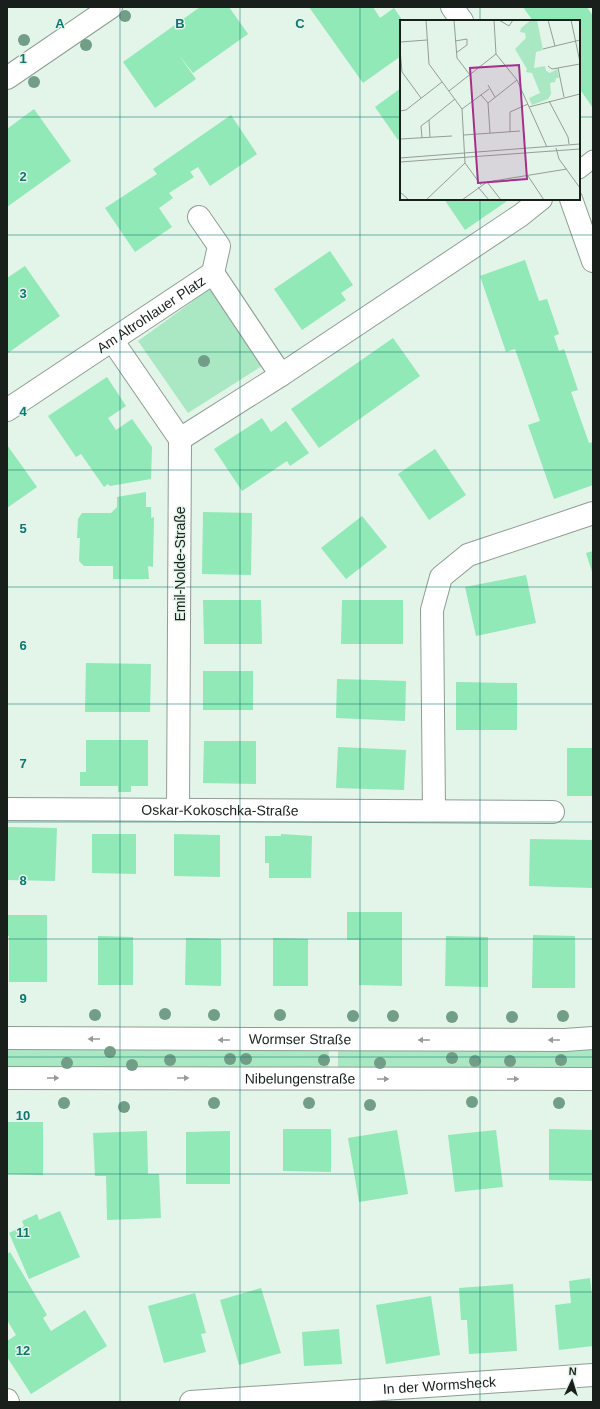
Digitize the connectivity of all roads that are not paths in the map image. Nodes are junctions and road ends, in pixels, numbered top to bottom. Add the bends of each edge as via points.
1 (111, 7) edge
2 (452, 7) edge
3 (461, 20) edge
4 (7, 78) edge
5 (593, 159) edge
6 (580, 169) edge
7 (540, 200) edge
8 (571, 200) edge
9 (199, 217) dead end
10 (593, 261) edge
11 (213, 273) junction
12 (112, 340) junction
13 (281, 375) junction
14 (7, 410) edge
15 (180, 439) junction
16 (593, 513) edge
17 (7, 809) edge
18 (178, 810) junction
19 (434, 811) junction
20 (553, 812) dead end
21 (7, 1038) edge
22 (593, 1038) edge
23 (7, 1078) edge
24 (593, 1079) edge
25 (593, 1375) edge
26 (191, 1402) edge

1 - 4 street
2 - 3 street
5 - 6 lane
7 - 13 street
8 - 10 street
9 - 11 street via 219,246
11 - 12 street, Am Altrohlauer Platz
11 - 13 street, Am Altrohlauer Platz
12 - 14 street, Am Altrohlauer Platz
12 - 15 street
13 - 15 street
15 - 18 street, Emil-Nolde-Straße
16 - 19 street via 468,555 441,577 432,610
17 - 18 street, Oskar-Kokoschka-Straße
18 - 19 street, Oskar-Kokoschka-Straße
19 - 20 street, Oskar-Kokoschka-Straße
22 -> 21 street, Wormser Straße
23 -> 24 street, Nibelungenstraße
25 - 26 street, In der Wormsheck

